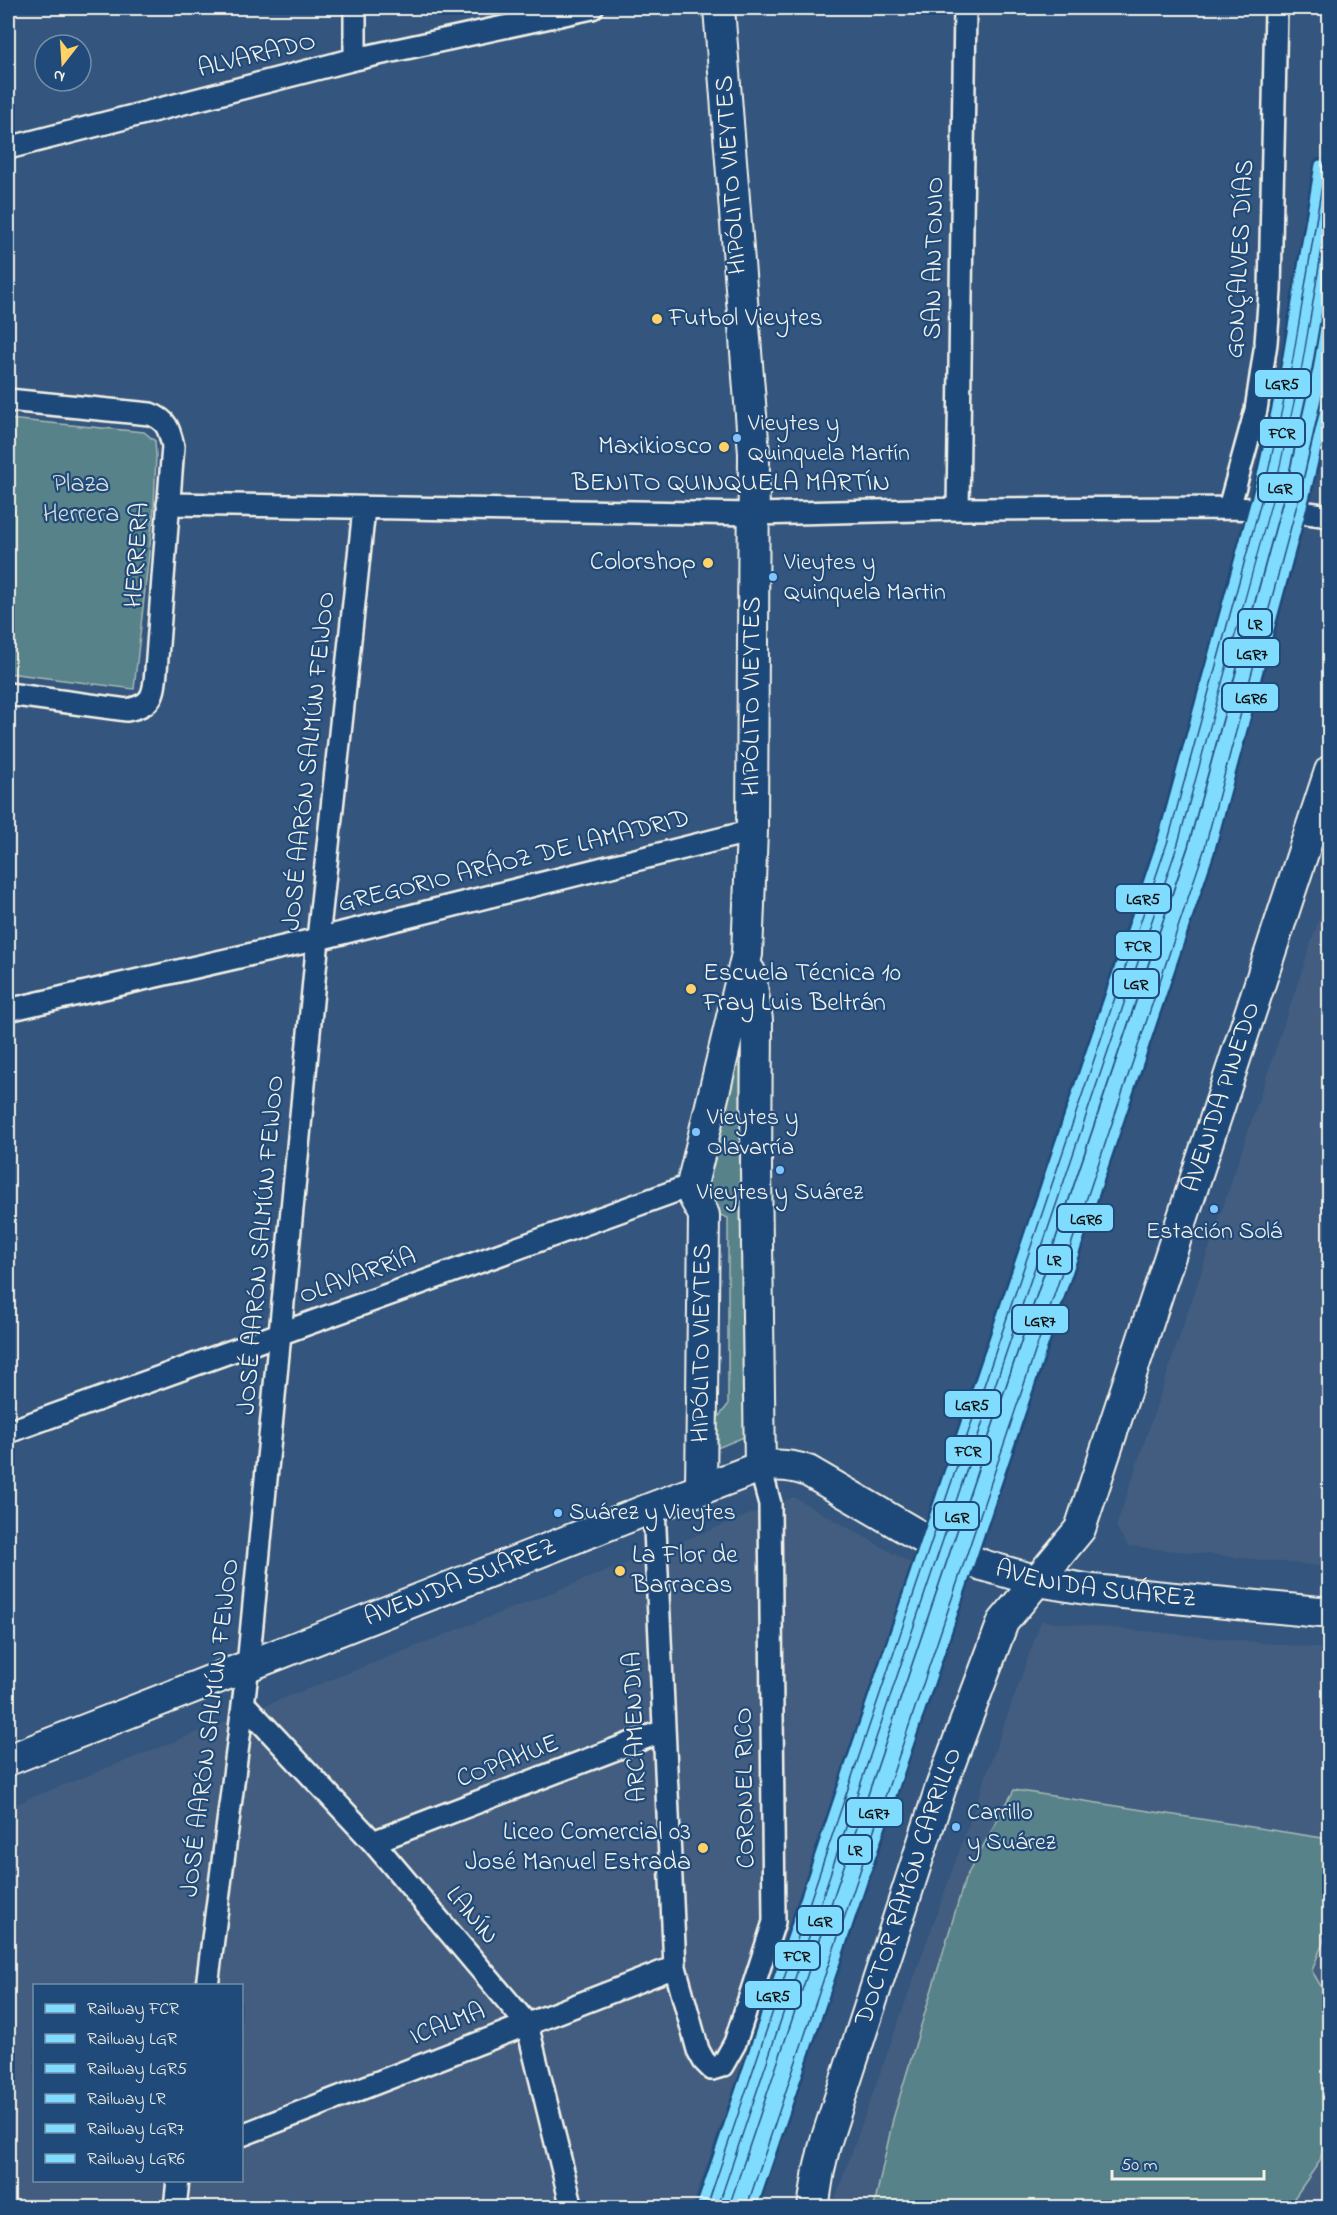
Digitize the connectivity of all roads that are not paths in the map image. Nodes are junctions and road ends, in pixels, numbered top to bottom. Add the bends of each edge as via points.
1 (355, 8) edge
2 (592, 8) edge
3 (719, 8) edge
4 (965, 8) edge
5 (1276, 8) edge
6 (355, 59) junction
7 (8, 148) edge
8 (8, 400) edge
9 (168, 504) junction
10 (958, 508) junction
11 (1229, 508) junction
12 (364, 509) junction
13 (755, 514) junction
14 (1329, 516) edge
15 (8, 694) edge
16 (1329, 771) edge
17 (752, 831) junction
18 (318, 939) junction
19 (747, 954) junction
20 (8, 1010) edge
21 (693, 1185) junction
22 (282, 1334) junction
23 (8, 1432) edge
24 (760, 1467) junction
25 (701, 1489) junction
26 (654, 1507) junction
27 (1038, 1581) junction
28 (1329, 1613) edge
29 (248, 1666) junction
30 (244, 1704) junction
31 (663, 1731) junction
32 (8, 1760) edge
33 (373, 1842) junction
34 (675, 1967) junction
35 (207, 1984) edge
36 (526, 2024) junction
37 (698, 2050) joint
38 (243, 2135) edge
39 (178, 2182) edge
40 (175, 2208) edge
41 (572, 2208) edge
42 (813, 2208) edge

1 - 6 street
2 - 6 street, ALVARADO
3 - 13 main road, HIPÓLITO VIEYTES
4 - 10 street, SAN ANTONIO
5 - 11 street, GONÇALVES DÍAS via 1270,291 1264,361 1256,410
6 - 7 street, ALVARADO
8 - 9 street, HERRERA via 135,411 161,418 168,426 173,446
9 - 12 street, BENITO QUINQUELA MARTÍN
9 - 15 street, HERRERA via 154,689 146,705 127,710
10 - 11 street, BENITO QUINQUELA MARTÍN
10 - 13 street, BENITO QUINQUELA MARTÍN
11 - 14 street, BENITO QUINQUELA MARTÍN
12 - 13 street, BENITO QUINQUELA MARTÍN
12 - 18 street, JOSÉ AARÓN SALMÚN FEIJOO
13 - 17 main road, HIPÓLITO VIEYTES
16 - 27 main road, AVENIDA PINEDO via 1080,1529
17 - 18 street, GREGORIO ARÁOZ DE LAMADRID
17 - 19 main road, HIPÓLITO VIEYTES
18 - 20 street, GREGORIO ARÁOZ DE LAMADRID
18 - 22 street, JOSÉ AARÓN SALMÚN FEIJOO
19 - 21 main road, HIPÓLITO VIEYTES
19 - 24 main road, HIPÓLITO VIEYTES via 757,1020
21 - 22 street, OLAVARRÍA
21 - 25 main road, HIPÓLITO VIEYTES via 694,1197 704,1215
22 - 23 street, OLAVARRÍA
22 - 29 street, JOSÉ AARÓN SALMÚN FEIJOO
24 - 25 main road, AVENIDA SUÁREZ
24 - 27 main road, AVENIDA SUÁREZ via 783,1465 808,1471 933,1544 982,1565
24 - 37 street, CORONEL RICO via 770,1504 774,1922 735,2043 722,2066 712,2069
25 - 26 main road, AVENIDA SUÁREZ
26 - 29 main road, AVENIDA SUÁREZ
26 - 31 street, ARCAMENDIA
27 - 28 main road, AVENIDA SUÁREZ via 1092,1590
27 - 42 main road, DOCTOR RAMÓN CARRILLO via 1003,1622 942,1787 825,2144
29 - 30 street, JOSÉ AARÓN SALMÚN FEIJOO
29 - 32 main road, AVENIDA SUÁREZ
30 - 33 street, LANÍN
30 - 35 street, JOSÉ AARÓN SALMÚN FEIJOO
31 - 33 street, COPAHUE
31 - 34 street, ARCAMENDIA
33 - 36 street, LANÍN
34 - 36 street, ICALMA
34 - 37 street, ARCAMENDIA
36 - 38 street, ICALMA
36 - 41 street, LANÍN
39 - 40 street

